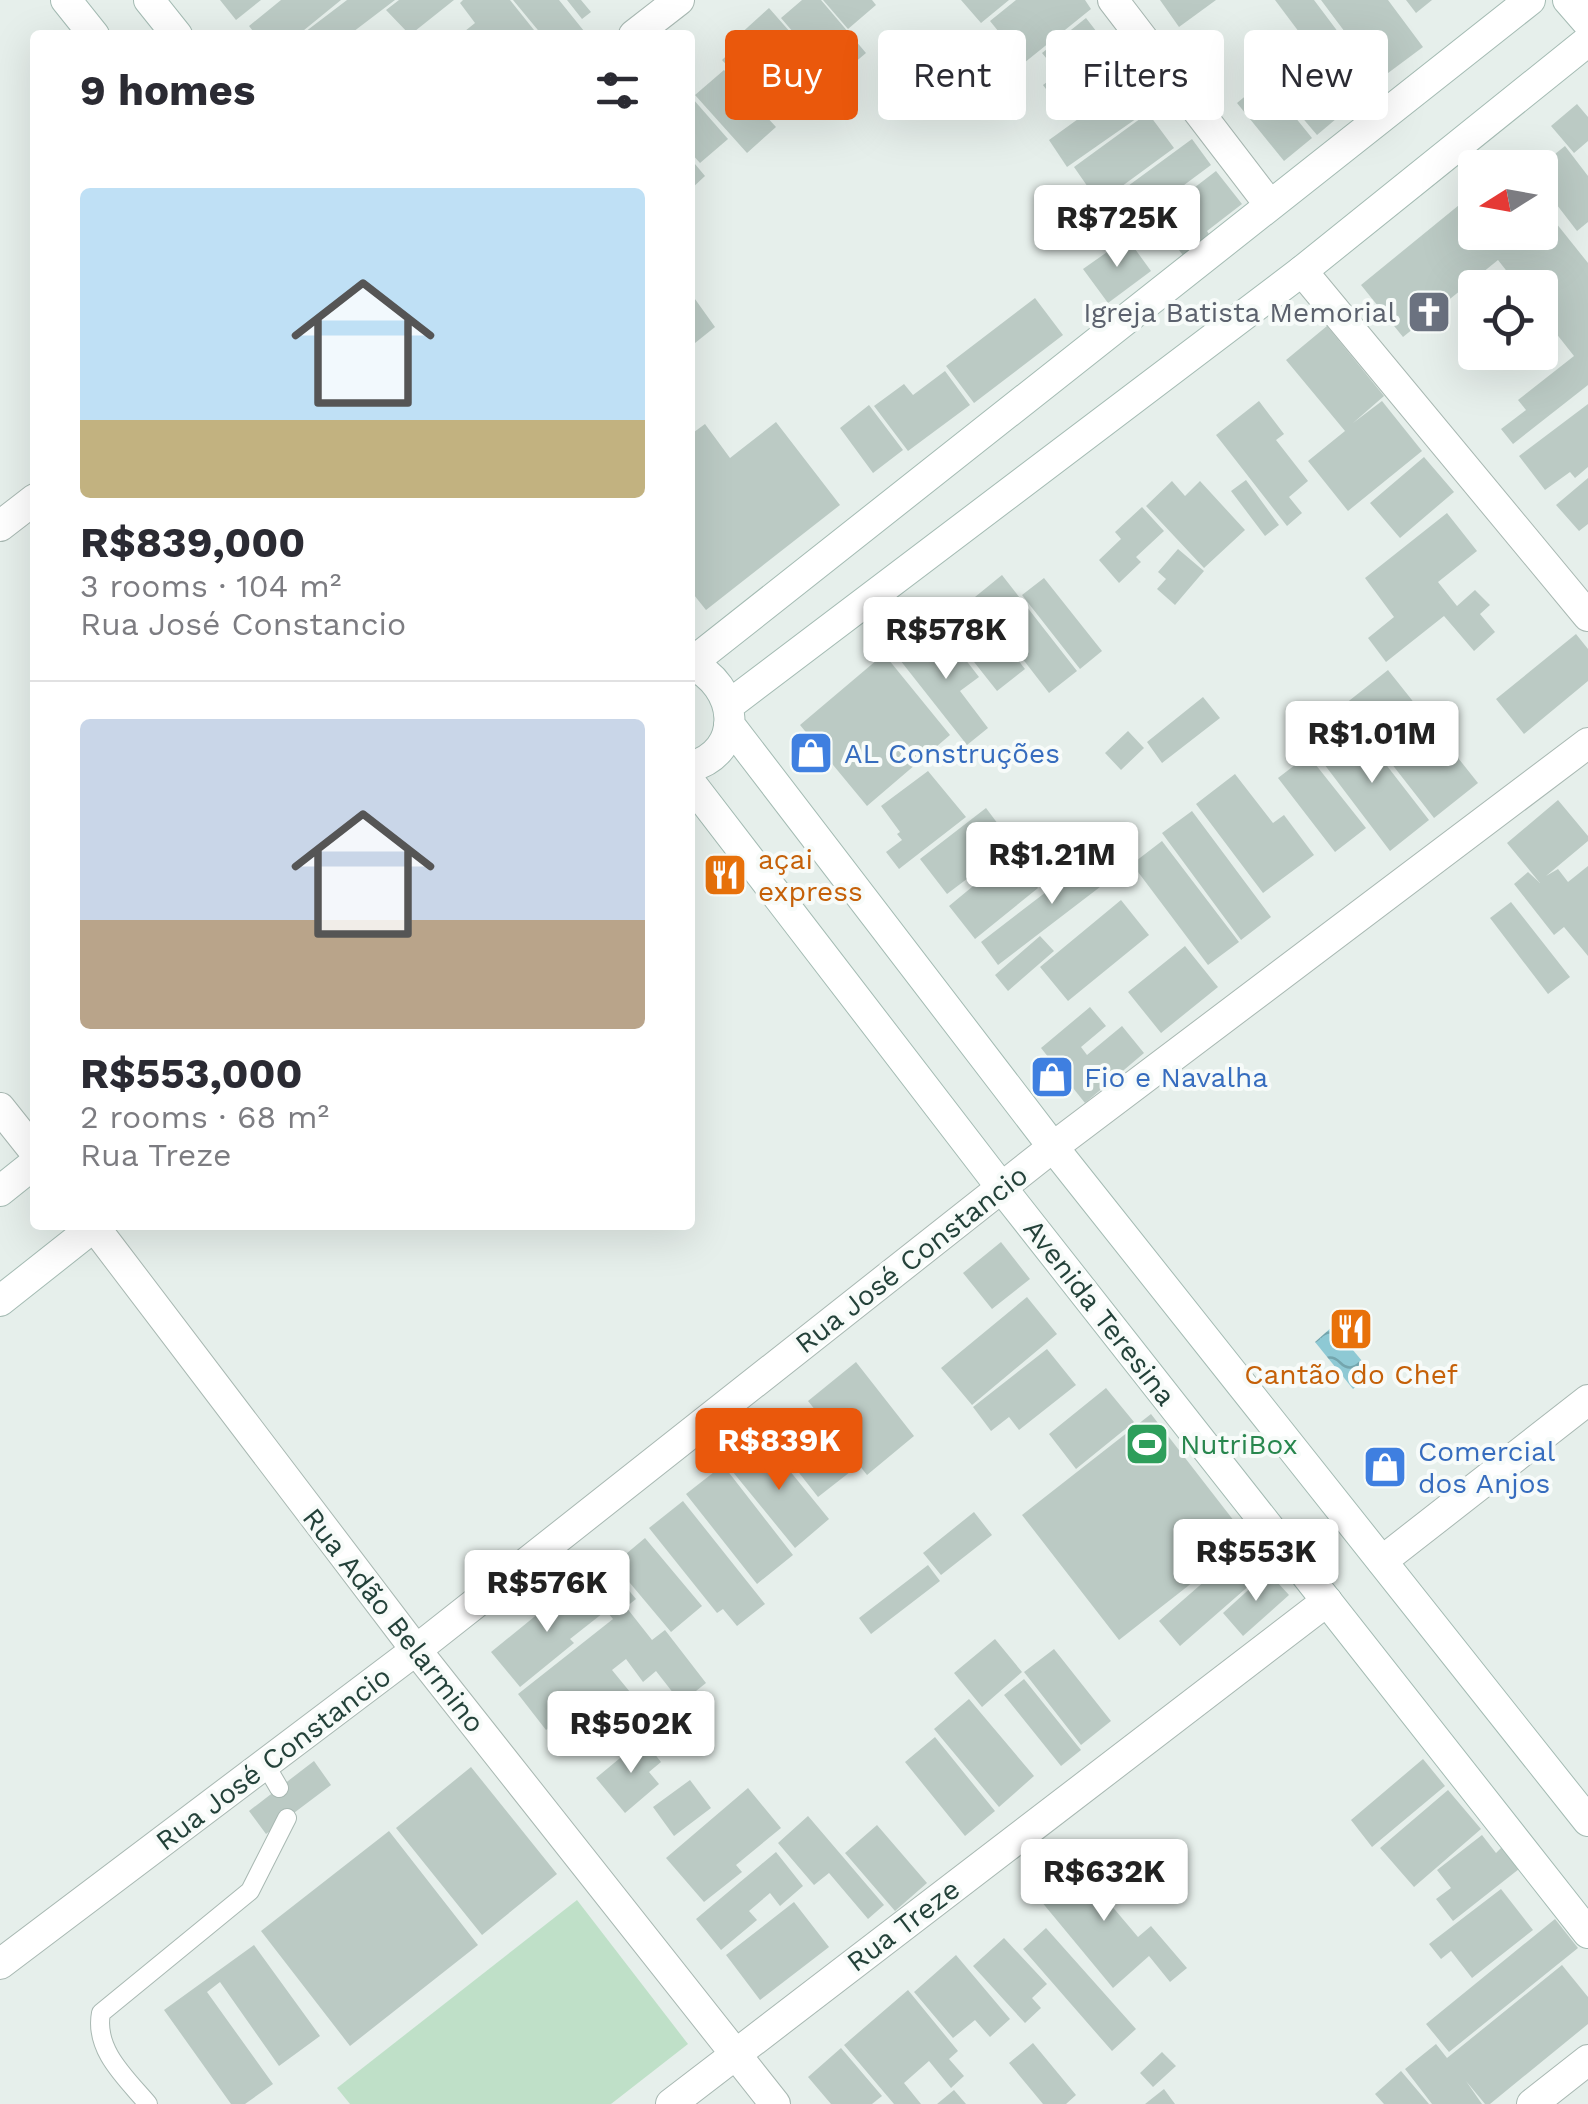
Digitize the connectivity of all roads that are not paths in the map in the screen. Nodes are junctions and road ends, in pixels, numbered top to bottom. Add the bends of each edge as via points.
1 (66, 0) edge
2 (678, 0) edge
3 (1113, 0) edge
4 (1530, 0) edge
5 (1568, 0) edge
6 (1588, 23) edge
7 (90, 30) edge
8 (640, 30) edge
9 (1588, 41) edge
10 (1270, 204) junction
11 (1302, 271) junction
12 (30, 502) edge
13 (0, 526) edge
14 (1588, 616) edge
15 (695, 660) edge
16 (695, 667) edge
17 (729, 715) junction
18 (1588, 743) edge
19 (695, 764) edge
20 (695, 789) edge
21 (0, 1108) edge
22 (30, 1146) edge
23 (1054, 1147) junction
24 (30, 1167) edge
25 (1001, 1188) junction
26 (0, 1192) edge
27 (88, 1230) edge
28 (98, 1230) edge
29 (0, 1301) edge
30 (1588, 1400) edge
31 (1382, 1561) junction
32 (1326, 1601) junction
33 (416, 1650) junction
34 (287, 1818) dead end
35 (1588, 1821) edge
36 (1588, 1933) edge
37 (0, 1964) edge
38 (735, 2053) junction
39 (1588, 2060) edge
40 (148, 2104) edge
41 (670, 2104) edge
42 (775, 2104) edge
43 (1532, 2104) edge

1 - 7 main road
2 - 8 main road
3 - 10 main road
4 - 10 main road
5 - 6 main road
9 - 11 main road
10 - 15 main road
11 - 14 main road
11 - 17 main road
12 - 13 main road
16 - 17 main road via 715,680
17 - 19 main road via 724,741
17 - 23 main road
18 - 23 main road, Rua José Constancio
20 - 25 main road, Avenida Teresina
21 - 22 main road
23 - 25 main road, Rua José Constancio
23 - 31 main road
24 - 26 main road
25 - 32 main road, Avenida Teresina
25 - 33 main road, Rua José Constancio
27 - 29 main road
28 - 33 main road, Rua Adão Belarmino
30 - 31 main road
31 - 35 main road
32 - 36 main road, Avenida Teresina
32 - 38 main road, Rua Treze
33 - 37 main road, Rua José Constancio via 272,1776
33 - 38 main road, Rua Adão Belarmino
34 - 40 lane via 250,1891 101,2014 98,2031 112,2060
38 - 41 main road, Rua Treze
38 - 42 main road, Rua Adão Belarmino
39 - 43 main road

